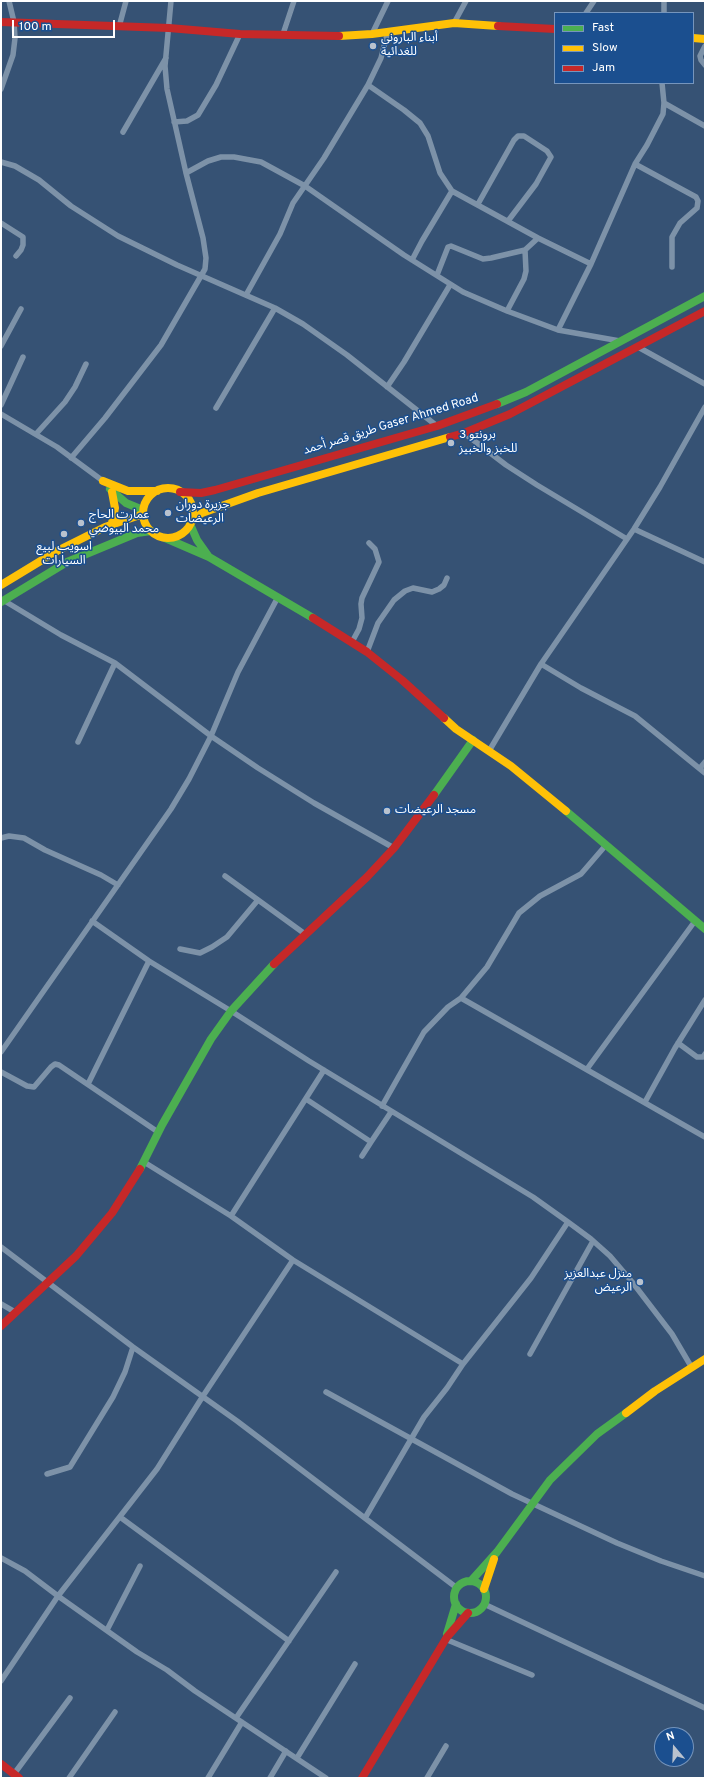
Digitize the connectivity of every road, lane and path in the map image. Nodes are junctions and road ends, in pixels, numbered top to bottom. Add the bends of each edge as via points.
1 (8, 1) edge
2 (126, 1) edge
3 (171, 1) edge
4 (294, 1) edge
5 (388, 1) edge
6 (466, 1) edge
7 (594, 1) edge
8 (664, 1) edge
9 (587, 12) edge
10 (664, 12) edge
11 (1, 22) edge
12 (14, 22) junction
13 (454, 23) junction
14 (119, 26) junction
15 (169, 28) junction
16 (554, 29) edge
17 (388, 31) junction
18 (240, 34) junction
19 (283, 34) junction
20 (372, 34) junction
21 (694, 38) edge
22 (705, 39) edge
23 (705, 46) edge
24 (166, 58) junction
25 (705, 65) edge
26 (662, 84) edge
27 (368, 85) junction
28 (1, 89) edge
29 (664, 103) junction
30 (174, 122) junction
31 (705, 126) edge
32 (123, 132) dead end
33 (1, 162) edge
34 (635, 164) junction
35 (186, 173) junction
36 (305, 186) junction
37 (452, 191) junction
38 (478, 204) junction
39 (508, 221) junction
40 (1, 223) edge
41 (538, 238) junction
42 (525, 250) junction
43 (16, 256) dead end
44 (412, 260) junction
45 (591, 264) junction
46 (672, 267) dead end
47 (437, 275) junction
48 (202, 276) junction
49 (450, 285) junction
50 (246, 296) junction
51 (705, 296) edge
52 (275, 308) junction
53 (21, 309) dead end
54 (507, 311) junction
55 (705, 311) edge
56 (558, 330) junction
57 (620, 341) junction
58 (1, 346) edge
59 (638, 347) junction
60 (24, 357) dead end
61 (86, 364) dead end
62 (705, 384) edge
63 (387, 387) junction
64 (1, 405) edge
65 (705, 407) edge
66 (216, 408) dead end
67 (1, 414) edge
68 (437, 426) junction
69 (464, 433) junction
70 (36, 434) junction
71 (71, 458) junction
72 (103, 481) junction
73 (157, 491) junction
74 (112, 492) junction
75 (180, 492) junction
76 (143, 512) junction
77 (112, 523) junction
78 (190, 523) junction
79 (634, 529) junction
80 (151, 531) junction
81 (165, 538) junction
82 (627, 539) junction
83 (369, 543) dead end
84 (209, 557) junction
85 (705, 562) edge
86 (447, 578) dead end
87 (1, 585) edge
88 (278, 597) junction
89 (2, 601) edge
90 (352, 642) junction
91 (368, 652) junction
92 (115, 664) junction
93 (541, 664) junction
94 (211, 736) junction
95 (473, 740) junction
96 (78, 742) dead end
97 (489, 751) junction
98 (705, 762) edge
99 (700, 768) junction
100 (705, 773) edge
101 (1, 838) edge
102 (606, 846) junction
103 (394, 848) junction
104 (225, 876) dead end
105 (118, 885) junction
106 (258, 900) junction
107 (92, 921) junction
108 (696, 921) junction
109 (705, 929) edge
110 (304, 934) junction
111 (180, 950) dead end
112 (149, 961) junction
113 (461, 998) junction
114 (705, 1000) edge
115 (231, 1011) junction
116 (678, 1043) junction
117 (1, 1052) edge
118 (705, 1054) edge
119 (587, 1069) junction
120 (324, 1070) junction
121 (1, 1072) edge
122 (88, 1084) junction
123 (306, 1098) junction
124 (645, 1102) junction
125 (382, 1106) junction
126 (391, 1112) junction
127 (158, 1132) junction
128 (705, 1137) edge
129 (371, 1142) junction
130 (362, 1156) dead end
131 (144, 1162) junction
132 (231, 1216) junction
133 (568, 1222) junction
134 (594, 1241) junction
135 (1, 1247) edge
136 (293, 1260) junction
137 (48, 1284) junction
138 (1, 1304) edge
139 (15, 1312) junction
140 (1, 1326) edge
141 (133, 1347) junction
142 (530, 1354) dead end
143 (705, 1360) edge
144 (463, 1364) junction
145 (692, 1368) junction
146 (326, 1392) dead end
147 (202, 1396) junction
148 (411, 1438) junction
149 (47, 1474) dead end
150 (532, 1503) junction
151 (120, 1517) junction
152 (365, 1518) junction
153 (497, 1552) junction
154 (1, 1558) edge
155 (140, 1566) dead end
156 (336, 1572) dead end
157 (705, 1576) edge
158 (471, 1581) junction
159 (457, 1588) junction
160 (484, 1589) junction
161 (58, 1596) junction
162 (456, 1604) junction
163 (484, 1604) junction
164 (468, 1613) junction
165 (107, 1630) junction
166 (446, 1638) junction
167 (289, 1641) junction
168 (355, 1664) dead end
169 (532, 1675) dead end
170 (1, 1681) edge
171 (70, 1698) dead end
172 (705, 1708) edge
173 (115, 1712) dead end
174 (236, 1718) junction
175 (242, 1722) junction
176 (446, 1746) dead end
177 (286, 1751) junction
178 (298, 1758) junction
179 (1, 1764) edge
180 (17, 1776) edge
181 (69, 1778) edge
182 (208, 1778) edge
183 (270, 1778) edge
184 (326, 1778) edge
185 (362, 1778) edge
186 (427, 1778) edge

1 - 12 street
2 - 14 street
3 - 15 street
4 - 19 street
5 - 20 street
6 - 13 street
7 - 9 street
8 - 10 street
11 - 12 street
12 - 14 street
12 - 28 street via 13,55
13 - 16 street
13 - 17 street
14 - 15 street
15 - 18 street
15 - 24 street
17 - 20 street
17 - 27 street via 381,58
18 - 19 street
18 - 30 street via 216,85 198,115 187,121
19 - 20 street
21 - 22 street
23 - 25 street via 700,56
24 - 30 street via 167,89
24 - 32 street
26 - 29 street
27 - 36 street
27 - 37 street via 420,124 428,136 440,173
29 - 31 street
29 - 34 street via 663,114
30 - 35 street
33 - 48 street via 33,176 85,216 118,236
34 - 45 street
34 - 46 street via 696,197 698,201 697,208 680,223 672,237
35 - 36 street via 208,161 234,157 261,162
35 - 48 street via 205,248 206,264
36 - 44 street
36 - 50 street via 293,203 280,234
37 - 38 street
37 - 44 street
38 - 39 street
38 - 39 street via 514,140 518,136 524,136 547,151 551,157 536,184
39 - 41 street
40 - 43 street via 23,237 23,245
41 - 42 street
41 - 45 street
42 - 47 street via 484,259 451,246 448,247
42 - 54 street via 524,279
44 - 47 street
45 - 56 street
47 - 49 street
48 - 50 street
48 - 71 street via 161,345
49 - 54 street
49 - 63 street
50 - 52 street
51 - 57 street, طريق قصر أحمد Gaser Ahmed Road
52 - 63 street via 320,336
52 - 66 street
53 - 58 street
54 - 56 street
55 - 59 street
56 - 57 street
57 - 68 street, طريق قصر أحمد Gaser Ahmed Road via 526,392
59 - 62 street
59 - 69 street via 510,414
60 - 64 street
61 - 70 street via 65,402
63 - 68 street
65 - 79 street
67 - 70 street
68 - 75 street, طريق قصر أحمد Gaser Ahmed Road via 215,490 201,493
69 - 78 street via 258,493 202,513
69 - 82 street via 506,465
70 - 71 street
71 - 72 street
72 - 73 street via 128,491
72 - 74 street
73 - 75 street via 168,489
73 - 76 street via 150,496
74 - 76 street
74 - 77 street via 115,508
75 - 78 street via 191,505
76 - 77 street
76 - 80 street via 145,523
77 - 87 street via 57,551
78 - 81 street via 177,536
78 - 84 street via 197,540
79 - 82 street
79 - 85 street
80 - 81 street
80 - 89 street via 137,533 67,562
81 - 84 street
82 - 93 street
83 - 90 street via 375,549 378,562 362,598 362,618
84 - 88 street
86 - 91 street via 444,585 432,592 413,588 394,600 378,623
88 - 90 street
88 - 94 street via 238,672
89 - 92 street
90 - 91 street
91 - 95 street via 456,729
92 - 94 street
92 - 96 street
93 - 97 street
93 - 99 street via 634,716
94 - 103 street via 280,782
94 - 105 street via 171,809
95 - 97 street
95 - 103 street
97 - 102 street via 547,794
98 - 99 street
99 - 100 street
101 - 105 street via 24,838
102 - 108 street
102 - 113 street via 581,874 540,896 520,913 487,967
103 - 110 street via 367,877
104 - 106 street
105 - 107 street
106 - 110 street
106 - 111 street via 227,937 212,947 200,953
107 - 112 street
107 - 117 street
108 - 109 street
108 - 119 street
110 - 115 street via 267,970
112 - 115 street
112 - 122 street
113 - 119 street
113 - 125 street via 448,1007 424,1032
114 - 116 street
115 - 120 street
115 - 127 street via 211,1039
116 - 118 street via 697,1057 703,1057
116 - 124 street
119 - 124 street
120 - 123 street
120 - 125 street
121 - 122 street via 34,1087 55,1064
122 - 127 street
123 - 129 street
123 - 132 street
124 - 128 street
125 - 126 street
126 - 129 street
126 - 133 street via 533,1197
127 - 131 street
129 - 130 street
131 - 132 street
131 - 137 street via 100,1228
132 - 136 street
133 - 134 street
133 - 144 street via 531,1278
134 - 142 street
134 - 145 street via 610,1256 652,1307
135 - 137 street
136 - 144 street
136 - 147 street
137 - 139 street
137 - 141 street via 67,1295
138 - 139 street
139 - 140 street
141 - 147 street
141 - 149 street via 113,1397 70,1467
143 - 145 street
144 - 148 street
145 - 150 street via 654,1391 597,1434 550,1480
146 - 148 street
147 - 151 street via 157,1468
147 - 152 street
148 - 150 street
148 - 152 street
150 - 153 street
150 - 157 street via 617,1543
151 - 161 street
151 - 167 street
152 - 159 street
153 - 158 street
153 - 160 street
154 - 161 street via 25,1571
155 - 165 street
156 - 167 street
158 - 159 street
158 - 160 street
159 - 162 street via 454,1596
160 - 163 street
161 - 165 street
161 - 170 street
162 - 164 street
162 - 166 street
163 - 164 street via 477,1611
163 - 172 street
164 - 166 street
165 - 174 street
166 - 169 street
166 - 185 street
167 - 174 street
168 - 178 street
171 - 180 street
173 - 181 street
174 - 175 street
175 - 177 street
175 - 182 street
176 - 186 street
177 - 178 street
177 - 183 street
178 - 184 street
179 - 180 street

